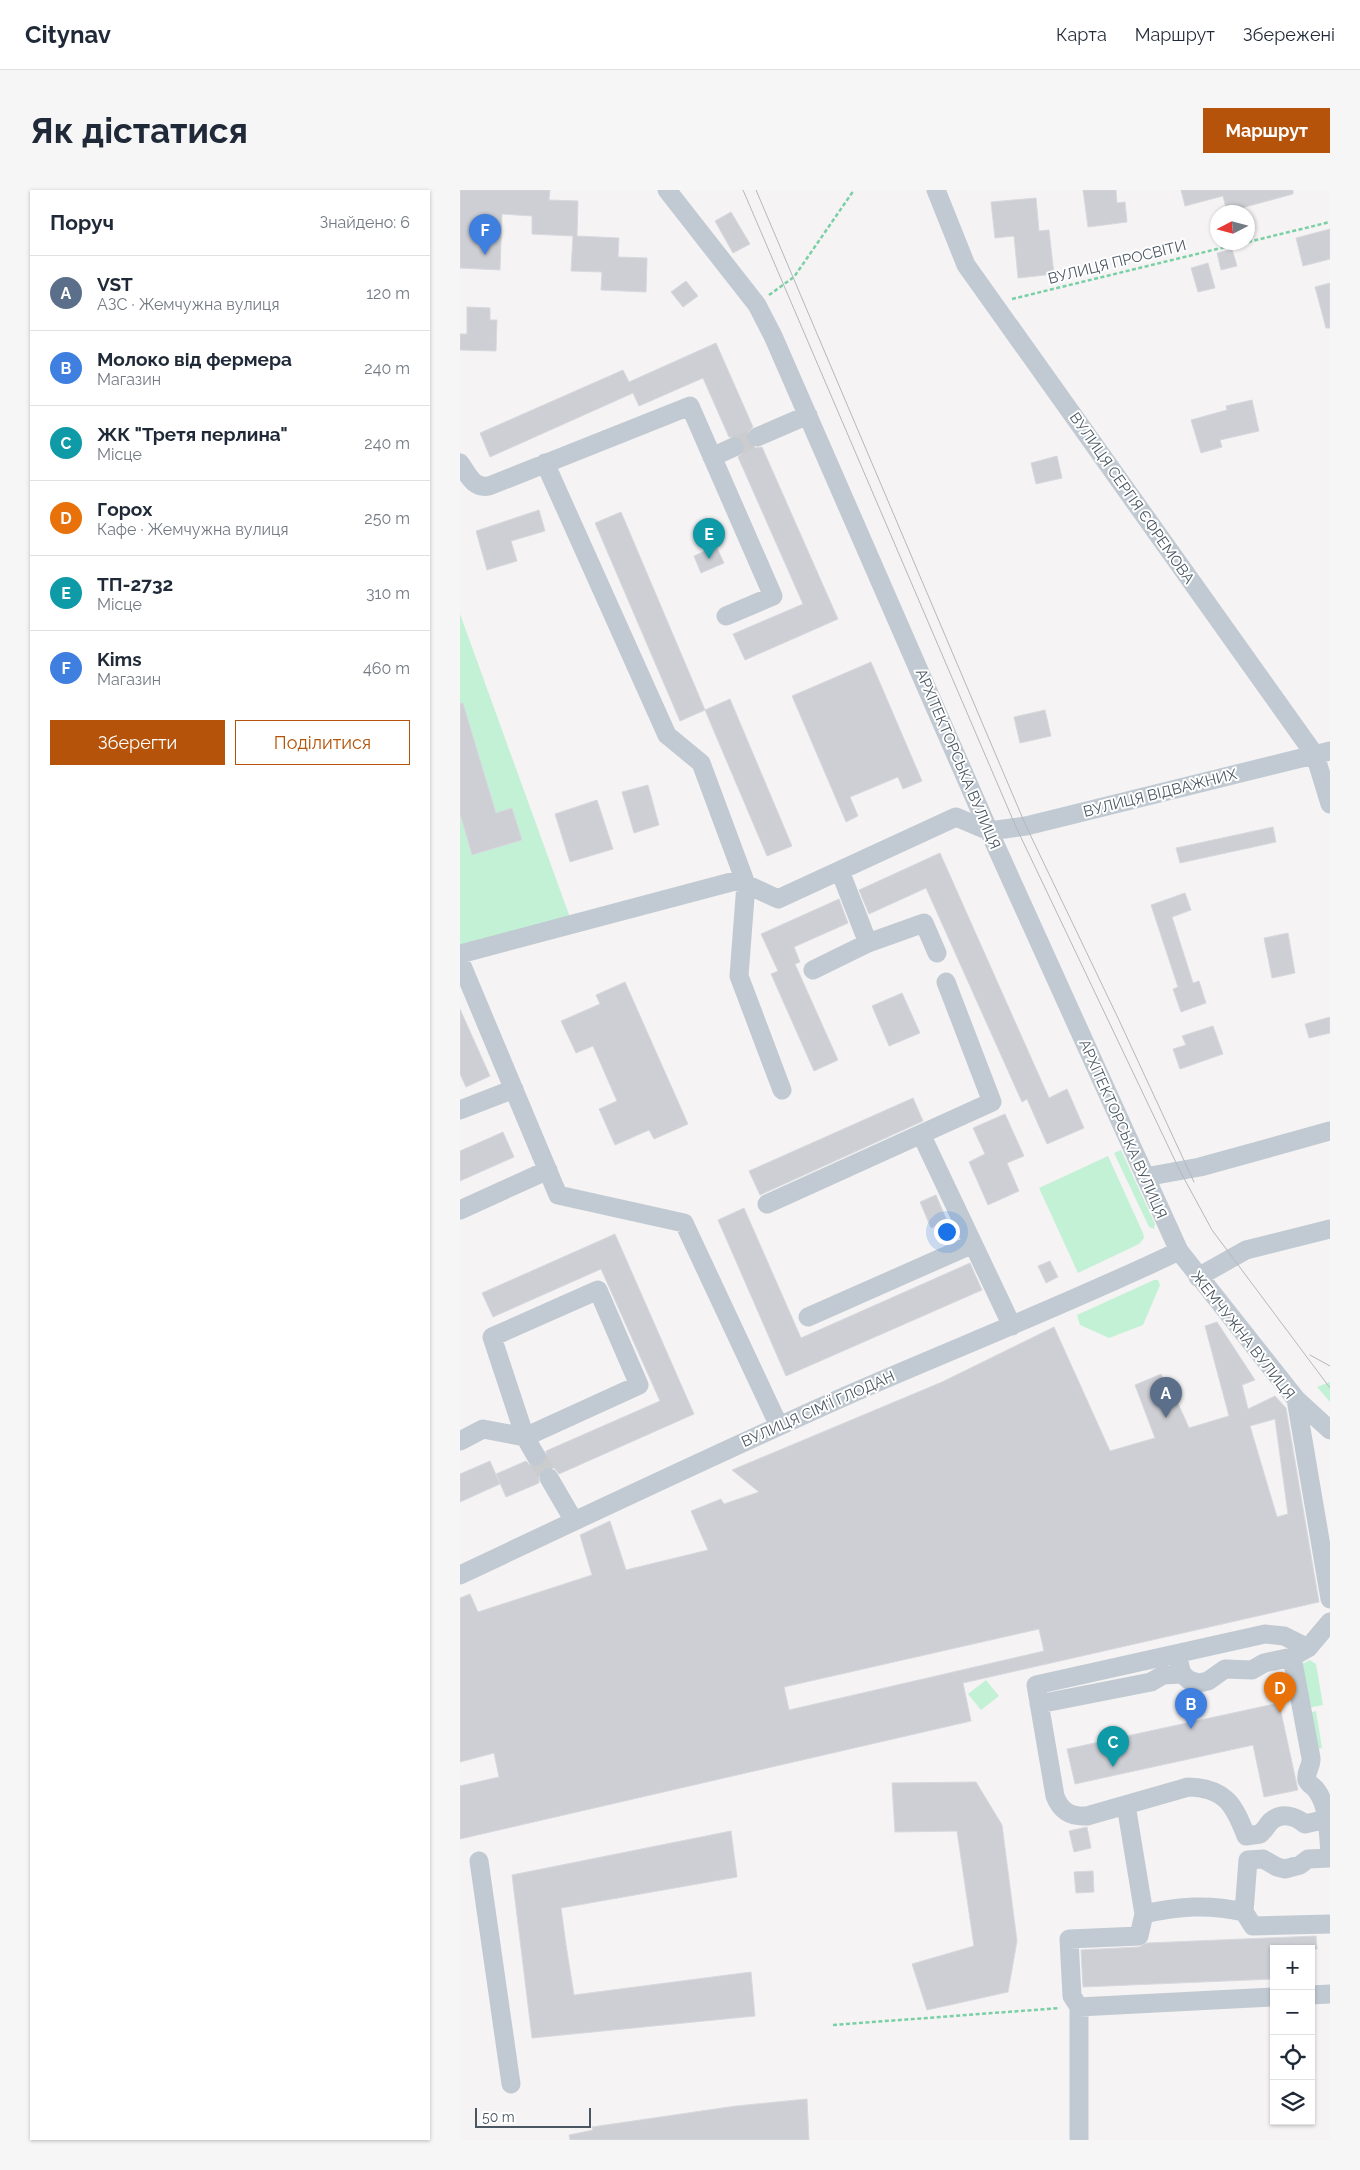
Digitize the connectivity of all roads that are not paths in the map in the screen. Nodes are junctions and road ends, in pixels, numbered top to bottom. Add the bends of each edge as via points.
1 (667, 190) edge
2 (936, 190) edge
3 (808, 415) junction
4 (757, 437) tunnel mouth
5 (734, 447) tunnel mouth
6 (712, 457) junction
7 (460, 463) edge
8 (545, 463) junction
9 (726, 616) dead end
10 (1322, 753) edge
11 (1330, 804) edge
12 (988, 831) junction
13 (840, 871) junction
14 (746, 884) junction
15 (868, 943) junction
16 (937, 953) dead end
17 (460, 954) edge
18 (460, 961) edge
19 (813, 970) dead end
20 (946, 982) dead end
21 (514, 1089) junction
22 (782, 1090) dead end
23 (460, 1110) edge
24 (1330, 1130) edge
25 (921, 1134) junction
26 (548, 1170) junction
27 (1145, 1177) junction
28 (767, 1204) dead end
29 (460, 1210) edge
30 (1330, 1229) edge
31 (973, 1244) junction
32 (1179, 1251) junction
33 (1198, 1277) junction
34 (808, 1318) dead end
35 (1012, 1326) junction
36 (1296, 1399) junction
37 (779, 1426) junction
38 (1330, 1430) edge
39 (525, 1437) junction
40 (460, 1441) edge
41 (536, 1456) tunnel mouth
42 (549, 1478) tunnel mouth
43 (574, 1521) junction
44 (460, 1575) edge
45 (1330, 1599) edge
46 (1330, 1622) edge
47 (1300, 1653) junction
48 (1177, 1655) junction
49 (1182, 1674) junction
50 (1039, 1704) junction
51 (1126, 1805) junction
52 (1327, 1820) junction
53 (1246, 1836) junction
54 (1330, 1853) edge
55 (1330, 1858) edge
56 (1248, 1860) junction
57 (479, 1861) dead end
58 (1244, 1912) junction
59 (1144, 1914) junction
60 (1330, 1924) edge
61 (1330, 1994) edge
62 (1315, 1995) edge
63 (1270, 1997) edge
64 (1079, 2007) junction
65 (511, 2084) dead end
66 (1079, 2140) edge

1 - 3 street, АРХІТЕКТОРСЬКА ВУЛИЦЯ via 757,305
2 - 10 street, ВУЛИЦЯ СЕРГІЯ ЄФРЕМОВА via 966,265
3 - 4 street
3 - 12 street, АРХІТЕКТОРСЬКА ВУЛИЦЯ
5 - 6 street
6 - 8 street via 690,406
6 - 9 street via 773,596
7 - 8 street via 475,484 482,487
8 - 14 street via 666,735 701,764
10 - 11 street, ВУЛИЦЯ СЕРГІЯ ЄФРЕМОВА
10 - 12 street, ВУЛИЦЯ ВІДВАЖНИХ via 1026,826
12 - 13 street via 956,817
12 - 27 street, АРХІТЕКТОРСЬКА ВУЛИЦЯ
13 - 14 street via 778,900
13 - 15 street
14 - 17 street via 734,881
14 - 22 street via 739,976
15 - 16 street via 924,924
15 - 19 street
18 - 21 street
20 - 25 street via 992,1102
21 - 23 street
21 - 26 street
24 - 27 street via 1200,1167
25 - 28 street
25 - 31 street
26 - 29 street
26 - 37 street via 558,1195 684,1222
27 - 32 street, АРХІТЕКТОРСЬКА ВУЛИЦЯ
30 - 33 street via 1246,1250
31 - 34 street
31 - 35 street
32 - 33 street, ЖЕМЧУЖНА ВУЛИЦЯ
32 - 35 street, ВУЛИЦЯ СІМ'Ї ГЛОДАН
33 - 36 street, ЖЕМЧУЖНА ВУЛИЦЯ
35 - 37 street, ВУЛИЦЯ СІМ'Ї ГЛОДАН
36 - 38 street
36 - 45 street, ЖЕМЧУЖНА ВУЛИЦЯ
37 - 43 street, ВУЛИЦЯ СІМ'Ї ГЛОДАН
39 - 39 street via 492,1337 598,1290 639,1386
39 - 40 street via 483,1429
39 - 41 street
42 - 43 street
43 - 44 street, ВУЛИЦЯ СІМ'Ї ГЛОДАН
46 - 47 street
47 - 48 street via 1284,1636 1265,1634
47 - 49 street via 1252,1670 1225,1669 1208,1681 1199,1683
47 - 52 street via 1311,1758 1306,1780 1319,1794
48 - 49 street
48 - 50 street via 1036,1685
49 - 50 street via 1163,1675 1151,1682
50 - 51 street via 1058,1805 1076,1817
51 - 53 street via 1179,1789 1204,1788 1219,1793 1230,1802
51 - 59 street
52 - 53 street via 1306,1824 1297,1818 1278,1817 1260,1834
52 - 54 street
53 - 56 street
55 - 56 street via 1308,1859 1284,1869 1264,1859
56 - 58 street
57 - 65 street
58 - 59 street via 1200,1906
58 - 60 street via 1253,1926
59 - 64 street via 1138,1936 1069,1939 1072,1996
61 - 62 street
63 - 64 street
64 - 66 street

